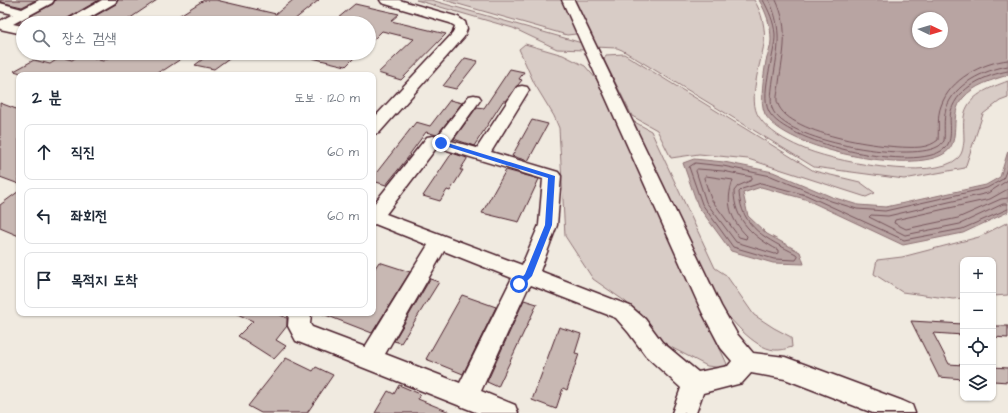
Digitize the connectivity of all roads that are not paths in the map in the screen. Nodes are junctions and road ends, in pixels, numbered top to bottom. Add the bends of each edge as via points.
1 (48, 0) edge
2 (386, 0) edge
3 (568, 0) edge
4 (103, 5) edge
5 (0, 7) edge
6 (25, 15) joint
7 (84, 16) edge
8 (16, 19) edge
9 (16, 28) edge
10 (522, 90) dead end
11 (474, 99) dead end
12 (376, 126) edge
13 (441, 143) junction
14 (481, 155) junction
15 (376, 214) edge
16 (376, 218) edge
17 (440, 242) junction
18 (528, 276) junction
19 (300, 316) edge
20 (370, 359) junction
21 (747, 362) junction
22 (694, 384) junction
23 (466, 396) junction
24 (506, 413) edge
25 (684, 413) edge
26 (903, 413) edge

1 - 6 street
2 - 12 street via 454,20 461,29
3 - 21 street via 713,312 729,341
4 - 7 street
5 - 6 street
8 - 9 street via 1,25
10 - 14 street
11 - 13 street
13 - 14 street
13 - 15 street via 433,141
14 - 18 street via 552,176 548,225
16 - 17 street
17 - 18 street
17 - 20 street
18 - 22 street via 624,312 654,349
18 - 23 street via 519,284
19 - 20 street via 299,326 304,334
20 - 23 street
21 - 22 street via 734,375
21 - 26 street via 785,368
22 - 25 street
23 - 24 street

